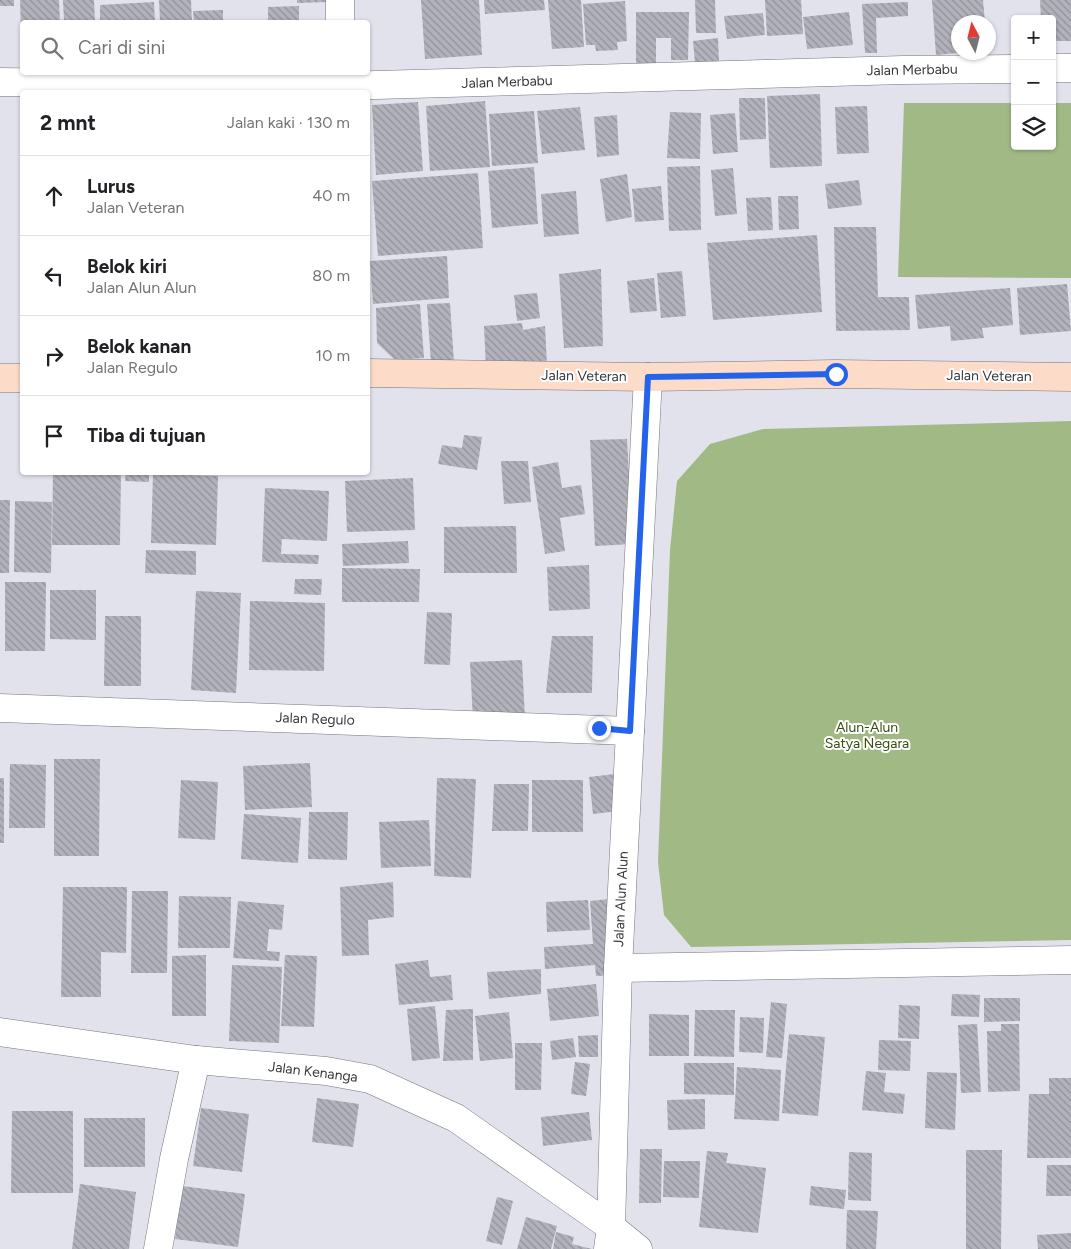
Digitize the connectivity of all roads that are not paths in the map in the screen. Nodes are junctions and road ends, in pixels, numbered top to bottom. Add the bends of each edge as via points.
1 (340, 0) edge
2 (340, 20) edge
3 (1056, 68) edge
4 (1071, 68) edge
5 (1011, 69) edge
6 (0, 82) edge
7 (341, 84) edge
8 (370, 373) edge
9 (1071, 376) edge
10 (648, 377) junction
11 (0, 378) edge
12 (20, 378) edge
13 (0, 708) edge
14 (630, 731) junction
15 (1071, 960) edge
16 (618, 968) junction
17 (0, 1032) edge
18 (196, 1060) junction
19 (610, 1238) edge
20 (158, 1249) edge
21 (638, 1249) edge

1 - 2 street
3 - 4 street
5 - 7 street, Jalan Merbabu
6 - 7 street, Jalan Merbabu
8 - 10 main road, Jalan Veteran
9 - 10 main road, Jalan Veteran via 836,374
10 - 14 street, Jalan Alun Alun
11 - 12 main road
13 - 14 street, Jalan Regulo
14 - 16 street, Jalan Alun Alun
15 - 16 street
16 - 19 street, Jalan Alun Alun
17 - 18 street, Jalan Kenanga
18 - 19 street, Jalan Kenanga via 326,1071 370,1079 456,1118
18 - 20 street
19 - 21 street, Jalan Kenanga

